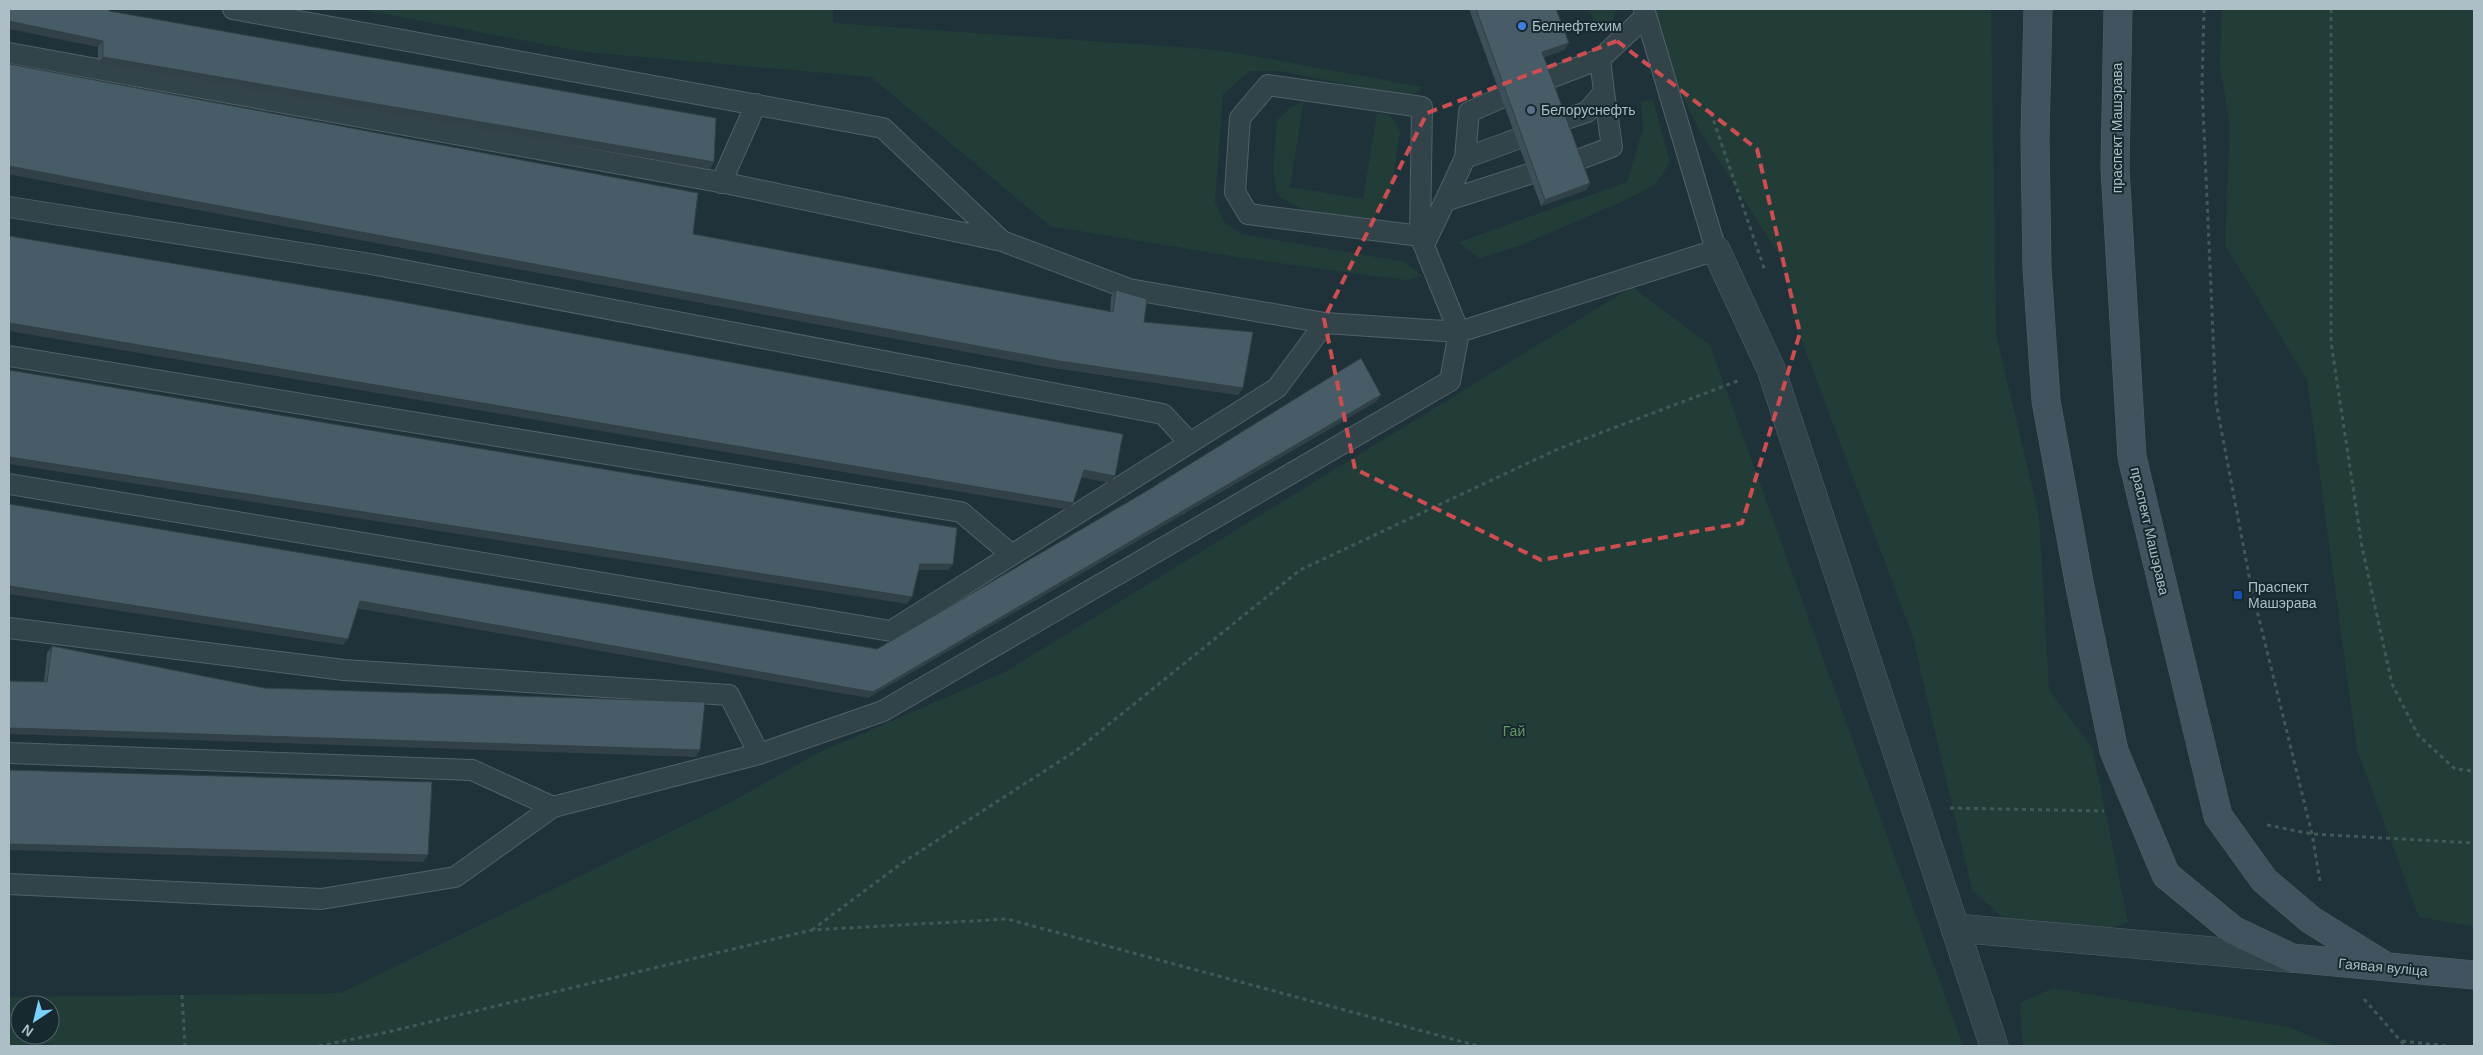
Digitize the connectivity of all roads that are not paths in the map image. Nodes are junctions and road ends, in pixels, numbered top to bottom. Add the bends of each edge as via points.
1 (233, 9) edge
2 (2038, 9) edge
3 (2118, 9) edge
4 (1645, 12) edge
5 (9, 53) edge
6 (1600, 59) junction
7 (1545, 80) edge
8 (1604, 92) junction
9 (1501, 98) dead end
10 (756, 104) junction
11 (1560, 121) edge
12 (1516, 139) dead end
13 (1464, 158) junction
14 (1574, 161) edge
15 (1529, 174) dead end
16 (721, 183) junction
17 (1445, 201) junction
18 (9, 207) edge
19 (1422, 240) junction
20 (1002, 241) junction
21 (1716, 250) junction
22 (1325, 323) junction
23 (1459, 332) junction
24 (9, 356) edge
25 (1190, 443) junction
26 (9, 484) edge
27 (1012, 555) junction
28 (9, 628) edge
29 (9, 753) edge
30 (758, 754) junction
31 (553, 807) junction
32 (9, 884) edge
33 (1956, 928) junction
34 (2292, 958) junction
35 (2388, 967) junction
36 (2474, 975) edge
37 (1994, 1046) edge

1 - 10 lane
2 - 34 main road via 2035,137 2037,268 2046,401 2114,751 2166,875 2233,930
3 - 35 main road, праспект Машэрава via 2115,168 2132,457 2218,816 2264,880 2311,920
4 - 6 lane
4 - 21 lane
5 - 16 lane
6 - 7 lane
6 - 8 lane
8 - 11 lane via 1587,112
8 - 14 lane via 1612,147
9 - 13 lane via 1469,112
10 - 16 lane
10 - 20 lane via 882,128
12 - 13 lane
13 - 17 lane
15 - 17 lane
16 - 20 lane
17 - 19 lane
18 - 25 lane via 371,264 1163,414
19 - 19 lane via 1248,214 1235,192 1240,118 1268,85 1422,107
19 - 23 lane
20 - 22 lane via 1129,288
21 - 23 lane
21 - 33 street via 1771,369
22 - 23 lane
22 - 25 lane via 1277,388
23 - 30 lane via 1450,381 884,710
24 - 27 lane via 961,512
25 - 27 lane
26 - 27 lane via 891,631
28 - 30 lane via 344,670 729,695
29 - 31 lane via 472,770
30 - 31 lane
31 - 32 lane via 456,877 321,899
33 - 34 street
33 - 37 street
34 - 35 main road, Гаявая вуліца
35 - 36 main road, Гаявая вуліца

